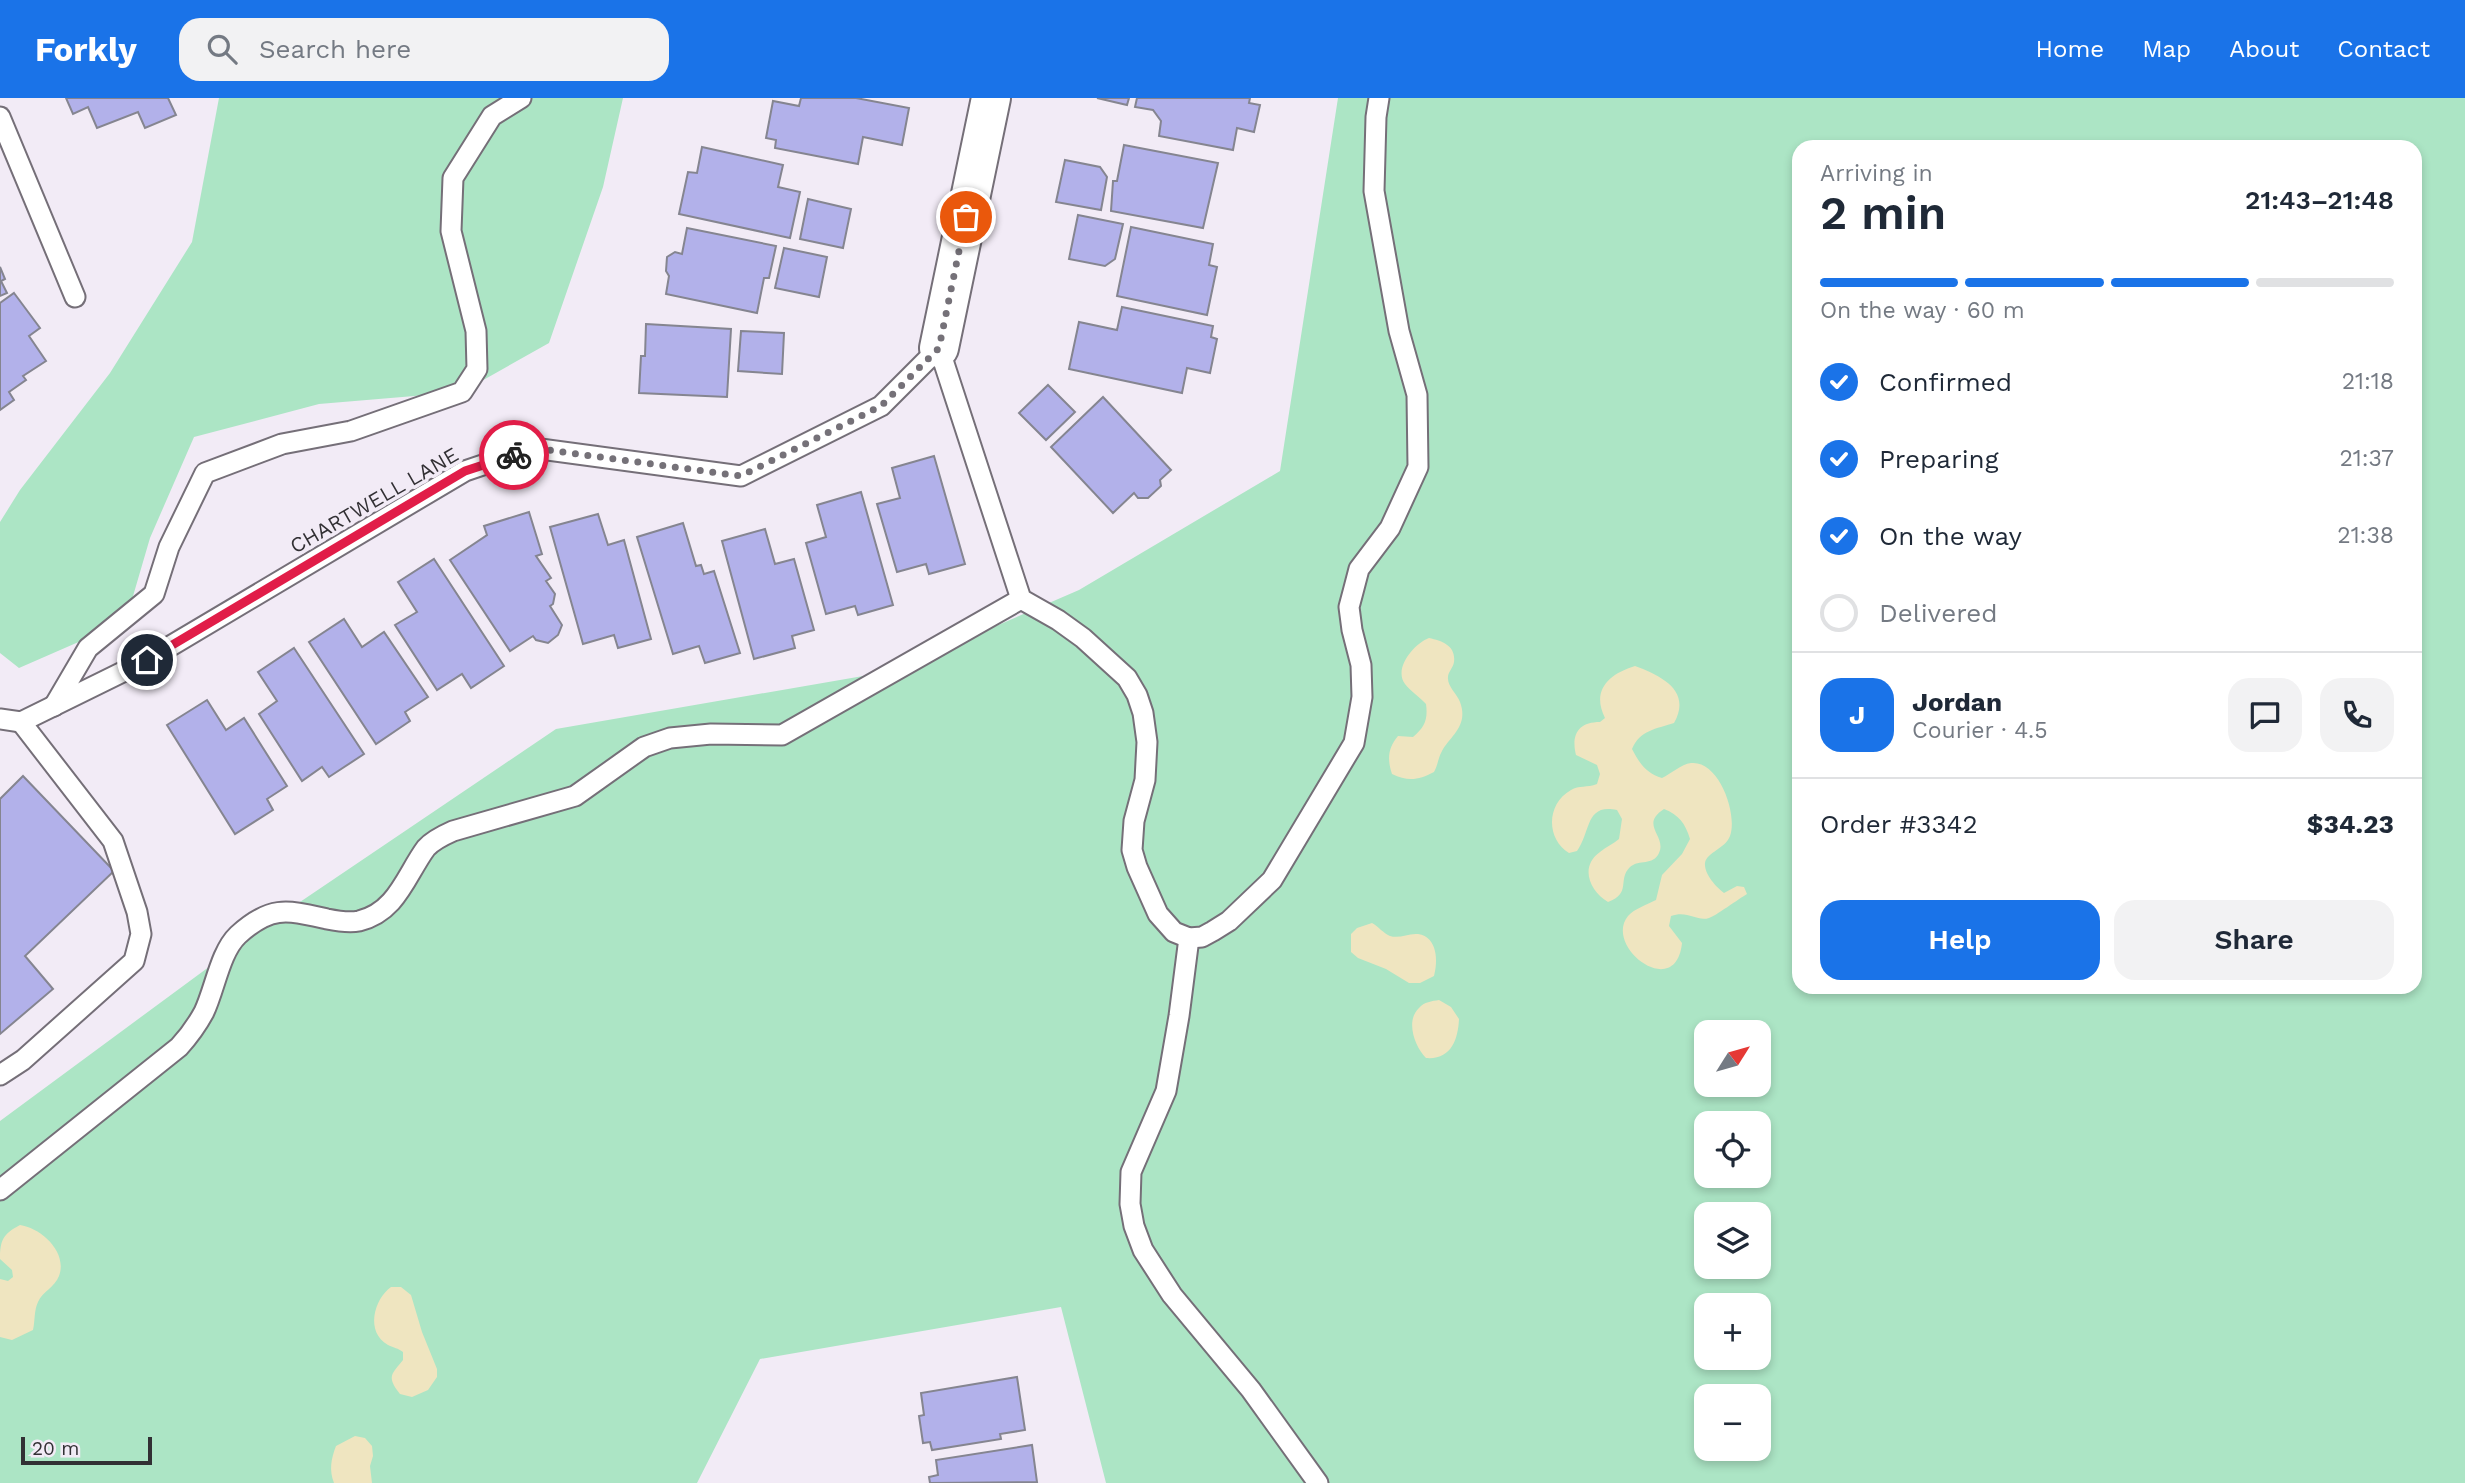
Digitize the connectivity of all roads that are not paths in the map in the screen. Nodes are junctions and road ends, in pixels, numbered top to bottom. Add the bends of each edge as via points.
1 (521, 98) edge
2 (990, 98) edge
3 (1379, 98) edge
4 (0, 117) edge
5 (75, 297) dead end
6 (939, 348) junction
7 (1021, 599) junction
8 (54, 706) junction
9 (0, 719) edge
10 (21, 722) junction
11 (1189, 938) junction
12 (0, 1076) edge
13 (0, 1190) edge
14 (1318, 1483) edge

1 - 8 lane via 492,116 453,178 451,231 476,331 477,369 462,392 351,430 282,444 205,473 169,547 154,594 88,648
2 - 6 street
3 - 11 lane via 1374,191 1399,331 1417,395 1418,467 1390,528 1359,569 1349,607 1361,665 1362,697 1354,743 1272,880 1229,921 1202,937
4 - 5 lane
6 - 7 lane
6 - 8 lane, CHARTWELL LANE via 881,406 741,476 533,448 465,471 147,660
7 - 11 lane via 1083,638 1127,678 1137,695 1146,754 1132,850 1158,914 1174,932
7 - 13 lane via 782,735 670,738 644,747 575,796 453,831 427,847 390,903 359,921 276,911 263,916 229,946 204,1012 185,1040
8 - 10 lane, CHARTWELL LANE
9 - 10 lane
10 - 12 lane via 113,841 141,934 134,961
11 - 14 lane via 1166,1091 1131,1172 1134,1226 1143,1250 1172,1295 1251,1390

